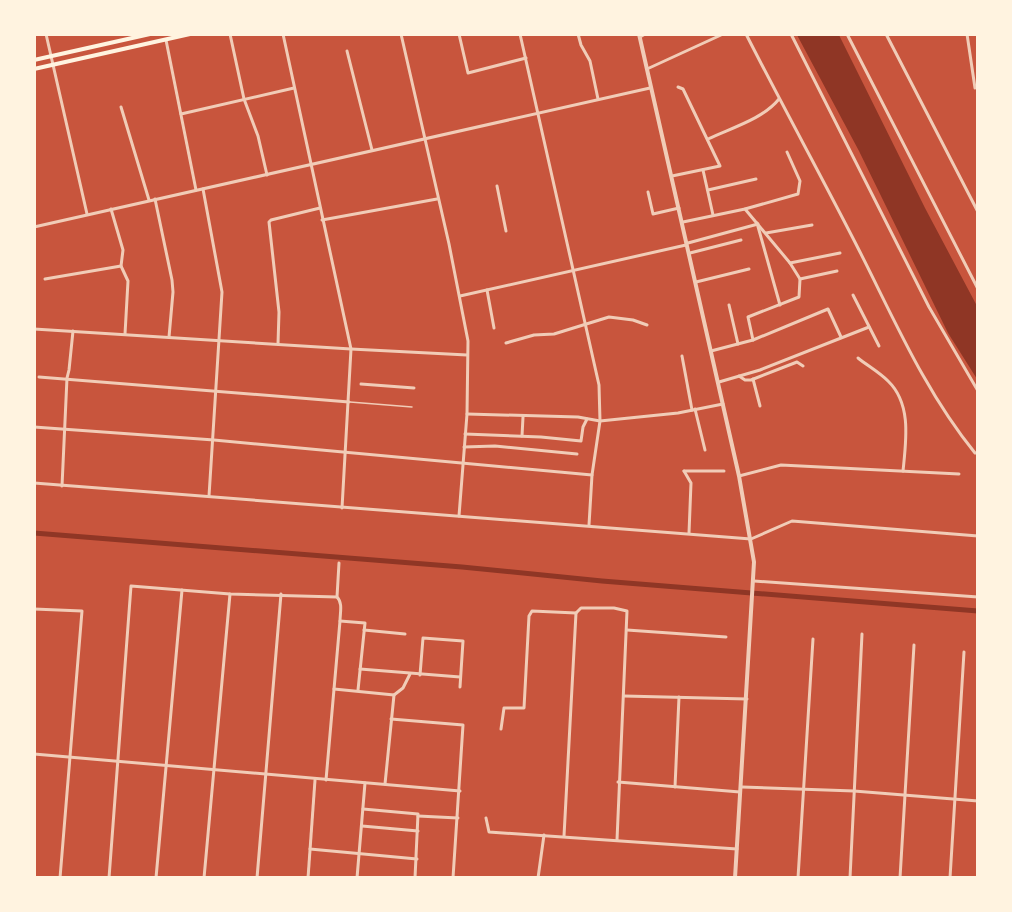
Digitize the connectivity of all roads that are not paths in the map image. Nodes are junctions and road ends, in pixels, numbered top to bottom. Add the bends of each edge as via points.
1 (46, 34) edge
2 (150, 34) edge
3 (190, 34) edge
4 (230, 34) edge
5 (283, 34) edge
6 (401, 34) edge
7 (459, 34) edge
8 (520, 34) edge
9 (578, 34) edge
10 (645, 34) edge
11 (746, 34) edge
12 (791, 34) edge
13 (847, 34) edge
14 (886, 34) edge
15 (967, 34) edge
16 (639, 35) edge
17 (721, 35) edge
18 (166, 40) junction
19 (347, 51) dead end
20 (51, 56) junction
21 (526, 58) junction
22 (34, 60) edge
23 (53, 65) junction
24 (34, 69) edge
25 (647, 69) junction
26 (678, 87) dead end
27 (294, 88) junction
28 (650, 88) junction
29 (975, 88) dead end
30 (244, 99) junction
31 (598, 99) junction
32 (779, 99) junction
33 (122, 107) dead end
34 (538, 112) junction
35 (181, 114) junction
36 (424, 139) junction
37 (708, 139) junction
38 (372, 150) junction
39 (787, 152) dead end
40 (312, 165) junction
41 (702, 170) junction
42 (267, 175) junction
43 (672, 176) junction
44 (756, 179) dead end
45 (497, 186) dead end
46 (203, 189) junction
47 (196, 190) junction
48 (708, 190) junction
49 (648, 192) dead end
50 (155, 199) junction
51 (437, 199) junction
52 (149, 200) junction
53 (320, 208) junction
54 (679, 208) junction
55 (111, 209) junction
56 (745, 209) junction
57 (978, 212) edge
58 (87, 215) junction
59 (713, 215) junction
60 (322, 220) junction
61 (683, 222) junction
62 (757, 223) junction
63 (812, 225) dead end
64 (34, 227) edge
65 (506, 231) dead end
66 (766, 233) junction
67 (741, 240) dead end
68 (688, 244) junction
69 (690, 253) junction
70 (840, 253) dead end
71 (790, 263) junction
72 (121, 266) junction
73 (749, 269) dead end
74 (574, 270) junction
75 (837, 272) dead end
76 (45, 279) dead end
77 (800, 279) junction
78 (696, 282) junction
79 (978, 289) edge
80 (487, 290) junction
81 (853, 295) dead end
82 (460, 296) junction
83 (780, 304) junction
84 (729, 305) dead end
85 (585, 323) junction
86 (646, 325) dead end
87 (869, 327) junction
88 (494, 328) dead end
89 (34, 329) edge
90 (73, 331) junction
91 (125, 334) junction
92 (169, 337) junction
93 (841, 337) junction
94 (220, 340) junction
95 (753, 340) junction
96 (506, 343) dead end
97 (278, 344) junction
98 (738, 344) junction
99 (879, 346) dead end
100 (351, 350) junction
101 (711, 351) junction
102 (468, 355) junction
103 (682, 356) dead end
104 (858, 358) dead end
105 (803, 366) dead end
106 (739, 376) junction
107 (39, 377) dead end
108 (67, 378) junction
109 (753, 379) junction
110 (719, 382) junction
111 (361, 384) dead end
112 (414, 388) dead end
113 (217, 391) junction
114 (978, 391) edge
115 (349, 402) junction
116 (723, 404) junction
117 (760, 406) dead end
118 (412, 407) dead end
119 (694, 410) junction
120 (467, 414) junction
121 (523, 416) junction
122 (586, 419) junction
123 (600, 422) junction
124 (34, 427) edge
125 (65, 429) junction
126 (465, 434) junction
127 (522, 436) junction
128 (214, 441) junction
129 (464, 447) junction
130 (705, 450) dead end
131 (345, 453) junction
132 (978, 453) edge
133 (577, 454) dead end
134 (463, 464) junction
135 (724, 471) dead end
136 (903, 471) junction
137 (959, 474) dead end
138 (592, 475) junction
139 (739, 476) junction
140 (34, 483) edge
141 (62, 486) junction
142 (209, 497) junction
143 (342, 508) junction
144 (459, 516) junction
145 (589, 525) junction
146 (689, 533) junction
147 (978, 536) edge
148 (751, 539) junction
149 (339, 563) dead end
150 (754, 581) junction
151 (182, 590) junction
152 (230, 594) junction
153 (281, 594) junction
154 (337, 597) junction
155 (978, 597) edge
156 (34, 609) edge
157 (576, 613) junction
158 (340, 621) junction
159 (364, 630) junction
160 (627, 630) junction
161 (405, 634) dead end
162 (862, 634) dead end
163 (726, 637) dead end
164 (813, 639) dead end
165 (914, 645) dead end
166 (964, 652) dead end
167 (360, 669) junction
168 (411, 674) junction
169 (420, 675) junction
170 (461, 677) junction
171 (460, 687) dead end
172 (334, 689) junction
173 (358, 690) junction
174 (394, 695) junction
175 (624, 696) junction
176 (679, 698) junction
177 (747, 699) junction
178 (391, 719) junction
179 (501, 729) dead end
180 (34, 754) edge
181 (69, 759) junction
182 (118, 762) junction
183 (166, 766) junction
184 (214, 770) junction
185 (266, 775) junction
186 (315, 780) junction
187 (326, 780) junction
188 (618, 782) junction
189 (365, 783) junction
190 (385, 784) junction
191 (675, 787) junction
192 (742, 790) junction
193 (803, 790) junction
194 (460, 791) junction
195 (854, 791) junction
196 (904, 795) junction
197 (955, 800) junction
198 (978, 801) edge
199 (363, 809) junction
200 (418, 815) junction
201 (458, 818) junction
202 (486, 818) dead end
203 (362, 826) junction
204 (418, 831) junction
205 (544, 835) junction
206 (564, 836) junction
207 (617, 840) junction
208 (310, 849) junction
209 (737, 849) junction
210 (360, 853) junction
211 (417, 859) junction
212 (60, 878) edge
213 (109, 878) edge
214 (156, 878) edge
215 (204, 878) edge
216 (257, 878) edge
217 (308, 878) edge
218 (357, 878) edge
219 (415, 878) edge
220 (453, 878) edge
221 (538, 878) edge
222 (735, 878) edge
223 (798, 878) edge
224 (850, 878) edge
225 (900, 878) edge
226 (950, 878) edge

1 - 20 street
2 - 20 main road
3 - 18 main road
4 - 30 street
5 - 27 street
6 - 36 street
7 - 21 street via 468,74
8 - 21 street
9 - 31 street via 590,61
10 - 16 street
11 - 32 street
12 - 114 street via 929,307
13 - 79 street
14 - 57 street
15 - 29 street
16 - 25 street
17 - 25 street
18 - 23 main road
18 - 35 street
19 - 38 street
20 - 22 main road
20 - 23 street
21 - 34 street
23 - 24 main road
23 - 58 street
25 - 28 street
26 - 37 street via 683,89
27 - 30 street
27 - 40 street
28 - 31 street
28 - 43 street
30 - 35 street
30 - 42 street
31 - 34 street
32 - 37 street via 763,113
32 - 132 street via 904,343 963,438
33 - 52 street
34 - 36 street
34 - 74 street
35 - 47 street
36 - 38 street
36 - 51 street
37 - 41 street via 720,166
38 - 40 street
39 - 56 street via 800,181 798,194
40 - 42 street
40 - 53 street
41 - 43 street
41 - 48 street
42 - 46 street
43 - 54 street
44 - 48 street
45 - 65 street
46 - 47 street
46 - 94 street via 222,292
47 - 50 street
48 - 59 street
49 - 54 street via 654,214
50 - 52 street
50 - 92 street via 172,280
51 - 60 street
51 - 82 street
52 - 55 street
53 - 60 street
53 - 97 street via 269,222 279,312
54 - 61 street
55 - 58 street
55 - 72 street via 123,250
56 - 59 street
56 - 62 street
58 - 64 street
59 - 61 street
60 - 100 street
61 - 68 street
62 - 66 street
62 - 68 street
62 - 83 street
63 - 66 street
66 - 71 street
67 - 69 street
68 - 69 street
68 - 74 street
69 - 78 street
70 - 71 street
71 - 77 street
72 - 76 street
72 - 91 street via 128,281
73 - 78 street
74 - 80 street
74 - 85 street
75 - 77 street
77 - 83 street via 799,297
78 - 101 street
80 - 82 street
80 - 88 street
81 - 87 street
82 - 102 street
83 - 95 street via 748,317
84 - 98 street
85 - 86 street via 609,317
85 - 96 street via 554,334
85 - 123 street via 598,386
87 - 93 street
87 - 99 street
89 - 90 street
90 - 91 street
90 - 108 street
91 - 92 street
92 - 94 street
93 - 95 street via 828,309
93 - 106 street
94 - 97 street
94 - 113 street
95 - 98 street
97 - 100 street
98 - 101 street
100 - 102 street
100 - 115 street
101 - 110 street
102 - 120 street
103 - 119 street
104 - 136 street via 889,381 899,397 907,429
105 - 109 street via 796,362
106 - 109 street
106 - 110 street
107 - 108 street
108 - 113 street
108 - 125 street
109 - 117 street
110 - 116 street
111 - 112 street
113 - 115 street
113 - 128 street
115 - 118 lane
115 - 131 street
116 - 119 street
116 - 139 street
119 - 123 street
119 - 130 street
120 - 121 street
120 - 126 street
121 - 122 street
121 - 127 street
122 - 123 street
122 - 127 street via 581,441
123 - 138 street
124 - 125 street
125 - 128 street
125 - 141 street
126 - 127 street
126 - 129 street
128 - 131 street
128 - 142 street
129 - 133 street
129 - 134 street
131 - 134 street
131 - 143 street
134 - 138 street
134 - 144 street
135 - 146 street via 684,471 691,483
136 - 137 street
136 - 139 street via 781,465
138 - 145 street
139 - 148 street
140 - 141 street
141 - 142 street
142 - 143 street
143 - 144 street
144 - 145 street
145 - 146 street
146 - 148 street
147 - 148 street via 792,521
148 - 150 street
149 - 154 street
150 - 155 street
150 - 177 street
151 - 152 street
151 - 182 street via 131,586
151 - 183 street
152 - 153 street
152 - 184 street
153 - 154 street
153 - 185 street
154 - 158 street
156 - 181 street via 82,611
157 - 160 street via 581,608 627,611
157 - 179 street via 532,611 524,708 504,708
157 - 206 street
158 - 159 street via 365,623
158 - 172 street
159 - 161 street
159 - 167 street
160 - 163 street
160 - 175 street
162 - 195 street
164 - 193 street
165 - 196 street
166 - 197 street
167 - 168 street
167 - 173 street
168 - 169 street
168 - 174 street
169 - 170 street
169 - 170 street via 423,638 463,641
170 - 171 street
172 - 173 street
172 - 187 street
173 - 174 street
174 - 178 street
175 - 176 street
175 - 188 street
176 - 177 street
176 - 191 street
177 - 192 street
178 - 190 street
178 - 194 street via 463,725
180 - 181 street
181 - 182 street
181 - 212 street
182 - 183 street
182 - 213 street
183 - 184 street
183 - 214 street
184 - 185 street
184 - 215 street
185 - 186 street
185 - 216 street
186 - 187 street
186 - 208 street
187 - 189 street
188 - 191 street
188 - 207 street
189 - 190 street
189 - 199 street
190 - 194 street
191 - 192 street
192 - 193 street
192 - 209 street
193 - 195 street
193 - 223 street
194 - 201 street
195 - 196 street
195 - 224 street
196 - 197 street
196 - 225 street
197 - 198 street
197 - 226 street
199 - 200 street
199 - 203 street
200 - 201 street
200 - 204 street
201 - 220 street
202 - 205 street via 489,832
203 - 204 street
203 - 210 street
204 - 211 street
205 - 206 street
205 - 221 street
206 - 207 street
207 - 209 street
208 - 210 street
208 - 217 street
209 - 222 street
210 - 211 street
210 - 218 street
211 - 219 street

